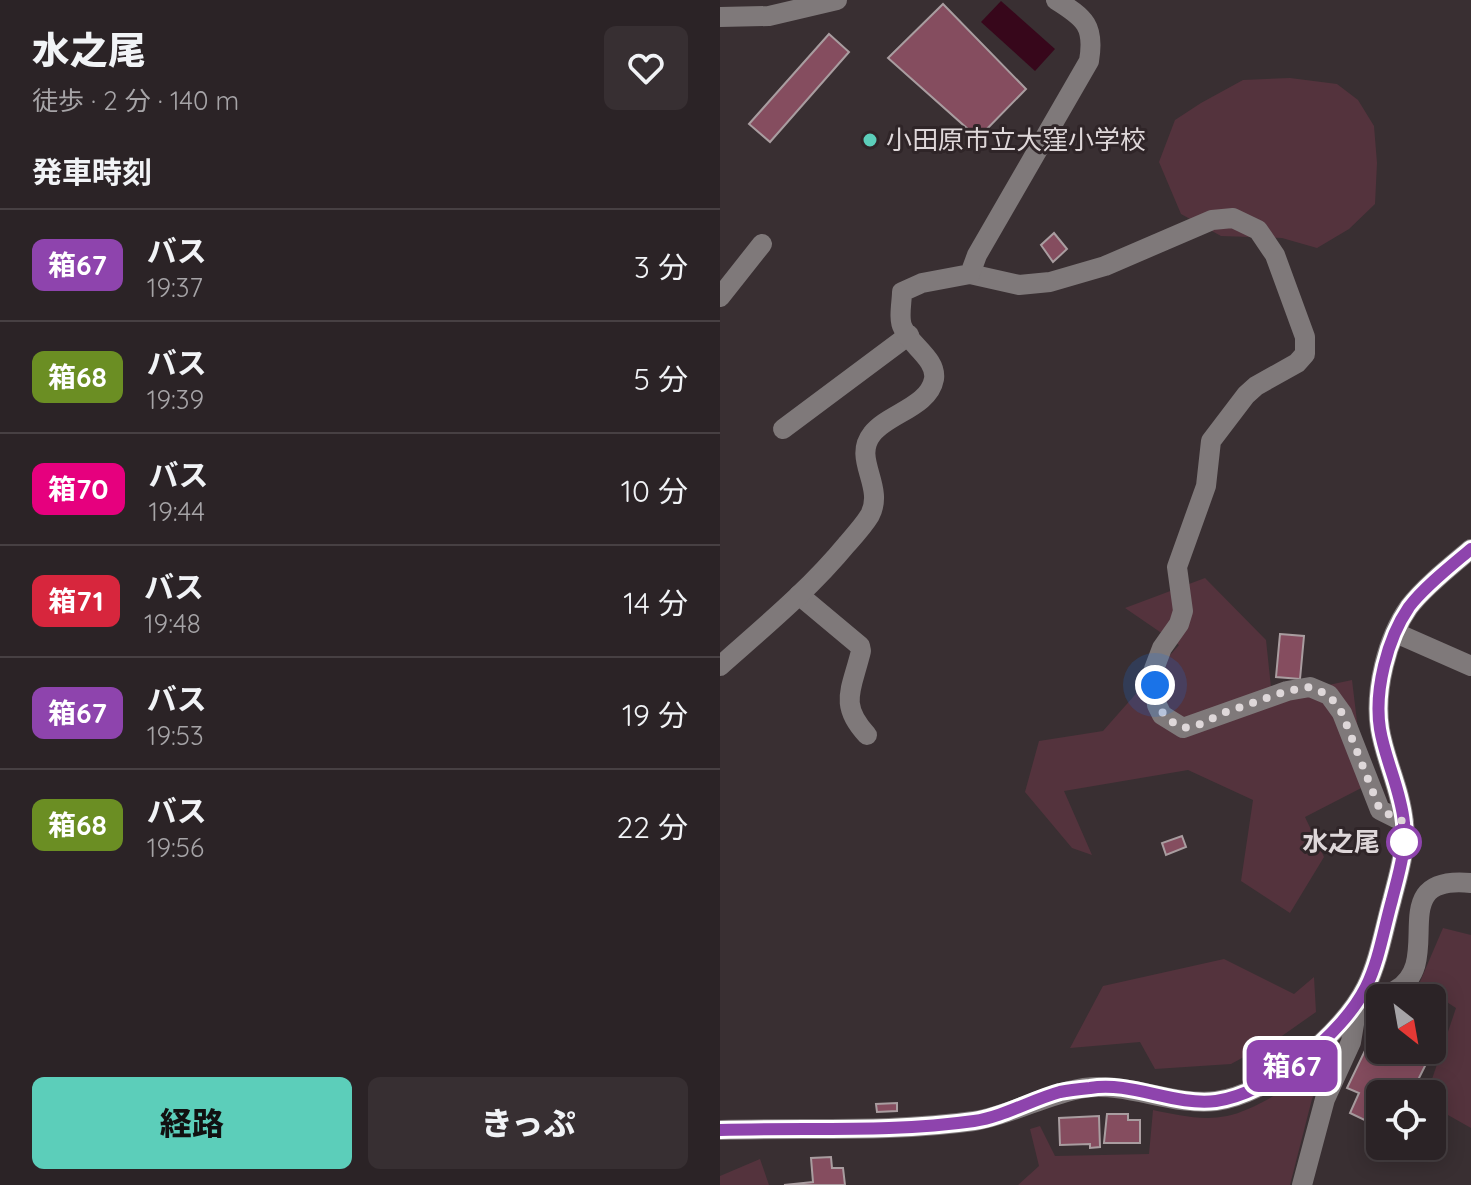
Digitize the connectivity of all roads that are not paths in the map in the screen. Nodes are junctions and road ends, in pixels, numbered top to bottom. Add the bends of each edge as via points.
1 (837, 0) edge
2 (1056, 0) edge
3 (720, 17) edge
4 (762, 244) dead end
5 (970, 274) junction
6 (720, 297) edge
7 (909, 335) junction
8 (783, 429) dead end
9 (1471, 549) edge
10 (799, 595) junction
11 (1396, 633) junction
12 (720, 666) edge
13 (1471, 666) edge
14 (867, 735) dead end
15 (1404, 822) junction
16 (1471, 883) edge
17 (1362, 993) junction
18 (720, 1130) edge
19 (1302, 1185) edge

1 - 3 street via 769,16
2 - 5 street via 1089,28 1089,61
4 - 6 street
5 - 7 street via 902,292 903,328
5 - 15 street via 1019,285 1050,282 1105,266 1212,220 1233,218 1258,230 1293,298 1305,354 1246,395 1211,441 1206,486 1177,567 1183,611 1154,669 1157,705 1162,715 1183,728 1287,691 1310,687 1329,695 1342,713 1380,810
7 - 8 street
7 - 10 street via 931,364 935,376 930,391 873,432 865,461 876,494 870,514
9 - 11 street via 1409,607
10 - 12 street
10 - 14 street via 860,646 849,708
11 - 13 street
11 - 15 street via 1379,696 1380,729
15 - 17 street via 1394,891
16 - 17 street via 1431,889 1421,901 1419,956 1408,978 1396,990
17 - 18 street via 1342,1022 1292,1067 1242,1094 1216,1101 1185,1101 1101,1086 1062,1091 979,1120 926,1127
17 - 19 street via 1351,1042 1325,1099

